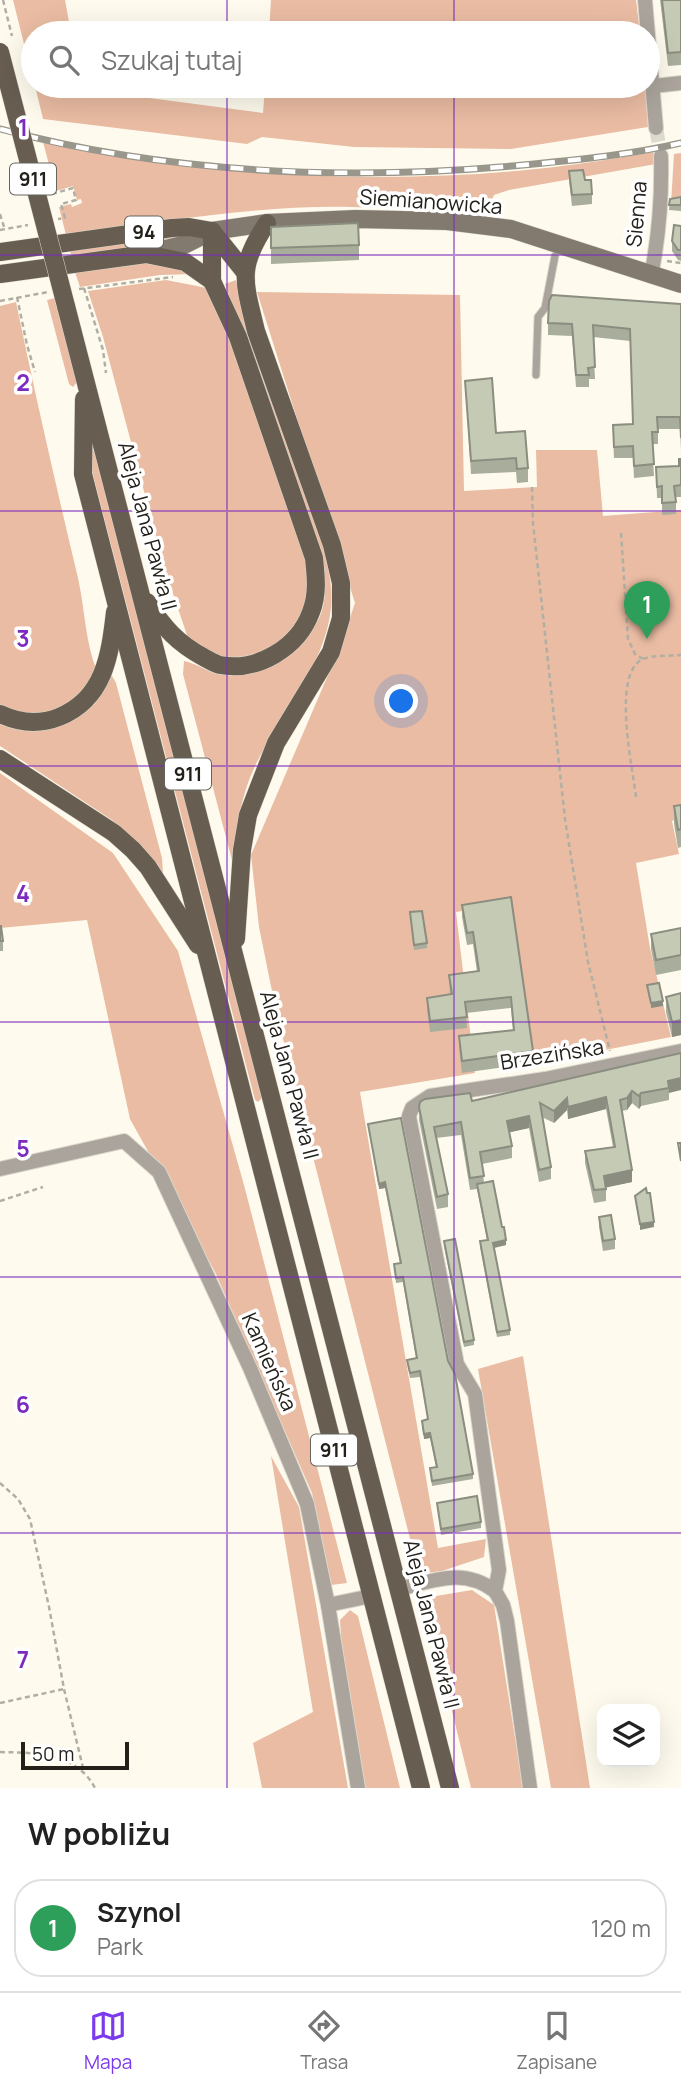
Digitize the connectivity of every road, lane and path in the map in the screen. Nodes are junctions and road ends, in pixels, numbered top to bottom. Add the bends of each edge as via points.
1 (3, 0) edge
2 (645, 0) edge
3 (647, 21) edge
4 (12, 36) dead end
5 (0, 52) edge
6 (681, 83) edge
7 (660, 85) edge
8 (655, 98) edge
9 (656, 128) tunnel mouth
10 (661, 156) tunnel mouth
11 (52, 194) dead end
12 (61, 204) dead end
13 (0, 214) edge
14 (267, 223) junction
15 (5, 230) dead end
16 (212, 231) junction
17 (0, 252) edge
18 (146, 254) junction
19 (555, 256) dead end
20 (244, 271) junction
21 (3, 276) edge
22 (651, 276) junction
23 (176, 277) dead end
24 (212, 281) junction
25 (681, 284) edge
26 (84, 288) junction
27 (50, 292) dead end
28 (17, 297) junction
29 (69, 298) junction
30 (0, 302) edge
31 (35, 372) dead end
32 (106, 373) dead end
33 (84, 374) junction
34 (536, 375) dead end
35 (532, 487) dead end
36 (621, 533) dead end
37 (141, 594) junction
38 (116, 602) junction
39 (681, 655) edge
40 (643, 659) junction
41 (0, 714) edge
42 (0, 759) edge
43 (636, 797) dead end
44 (234, 955) junction
45 (208, 962) junction
46 (681, 1051) edge
47 (614, 1066) junction
48 (0, 1169) edge
49 (43, 1187) dead end
50 (0, 1201) edge
51 (0, 1483) edge
52 (398, 1589) junction
53 (495, 1591) junction
54 (371, 1596) junction
55 (328, 1605) junction
56 (64, 1689) junction
57 (0, 1703) edge
58 (0, 1752) edge
59 (84, 1772) junction
60 (95, 1788) edge
61 (358, 1788) edge
62 (421, 1788) edge
63 (450, 1788) edge
64 (530, 1788) edge

1 - 4 path
2 - 3 street
5 - 29 main road, Aleja Jana Pawła II / 911, bridge
6 - 7 street
8 - 9 street
10 - 22 street, Sienna via 662,190
11 - 12 path via 73,188 76,200
13 - 15 path
14 - 16 main road, Siemianowicka / 94
14 - 20 main road
14 - 22 main road, Siemianowicka / 94 via 355,219 482,224 540,237
16 - 17 main road, Siemianowicka / 94 via 172,228
16 - 18 main road, Siemianowicka / 94 via 186,244
16 - 20 main road
16 - 24 main road
18 - 21 main road, Siemianowicka / 94
18 - 24 main road via 184,262
19 - 34 lane via 545,307 538,317
20 - 44 main road via 256,331 332,545 341,583 341,618 331,652 276,743 247,815
22 - 25 main road, Siemianowicka / 94
23 - 26 path
24 - 37 main road via 238,337 314,558 317,587 311,613 297,636 278,654 253,665 218,665 182,646
26 - 29 path
26 - 32 path
27 - 28 path
28 - 30 path
28 - 31 path
29 - 33 main road, Aleja Jana Pawła II / 911
33 - 37 main road, Aleja Jana Pawła II / 911
33 - 38 main road, Aleja Jana Pawła II / 911 via 83,474
35 - 47 path via 565,819 588,962
36 - 40 path via 628,639
37 - 44 main road, Aleja Jana Pawła II / 911
38 - 41 main road via 106,665 95,690 76,710 45,722
38 - 45 main road, Aleja Jana Pawła II / 911
39 - 40 path
40 - 43 path via 634,666 626,691
42 - 45 main road via 133,850
44 - 52 main road, Aleja Jana Pawła II / 911
45 - 54 main road, Aleja Jana Pawła II / 911
46 - 47 street, Brzezińska
47 - 53 street, Brzezińska via 430,1096 412,1108 409,1116 457,1364 475,1394 499,1570
48 - 55 street, Kamieńska via 124,1141 159,1172 307,1504
49 - 50 path
51 - 56 path via 18,1499 30,1519
52 - 53 street via 466,1576
52 - 63 main road, Aleja Jana Pawła II / 911
53 - 64 street via 507,1621
54 - 55 street
54 - 62 main road, Aleja Jana Pawła II / 911
55 - 61 street, Kamieńska
56 - 57 path
56 - 59 path
58 - 59 path via 55,1756
59 - 60 path

